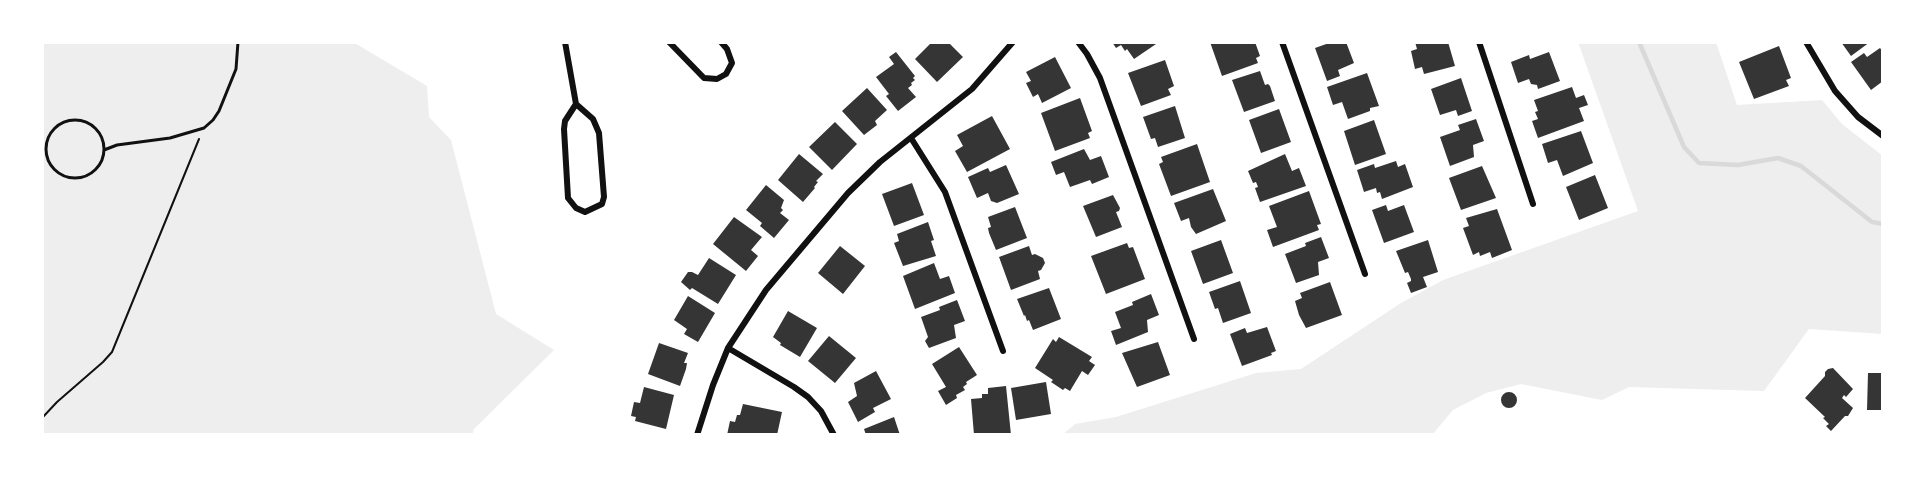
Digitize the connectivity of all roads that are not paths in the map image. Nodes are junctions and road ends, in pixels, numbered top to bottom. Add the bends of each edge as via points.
1 (238, 42) edge
2 (565, 42) edge
3 (669, 42) edge
4 (721, 42) edge
5 (1013, 42) edge
6 (1078, 42) edge
7 (1282, 42) edge
8 (1479, 42) edge
9 (1806, 42) edge
10 (576, 104) junction
11 (1883, 136) edge
12 (911, 138) junction
13 (104, 150) junction
14 (1533, 204) dead end
15 (1365, 274) dead end
16 (1194, 339) dead end
17 (728, 348) junction
18 (1003, 351) dead end
19 (697, 435) edge
20 (834, 435) edge

1 - 13 lane via 236,69 223,102 204,128
2 - 10 street
3 - 4 street via 704,78 717,79 726,74 732,63
5 - 12 street via 972,89
6 - 16 street via 1100,78
7 - 15 street
8 - 14 street
9 - 11 street via 1835,91 1858,117
10 - 10 street via 564,129 568,198 585,212 602,204 604,197 599,133 593,119
12 - 17 street via 880,162 828,216 766,290
12 - 18 street via 945,192
13 - 13 lane via 97,167 72,178 55,170 46,153 56,127 74,120 83,121 98,132
17 - 19 street
17 - 20 street via 808,397

